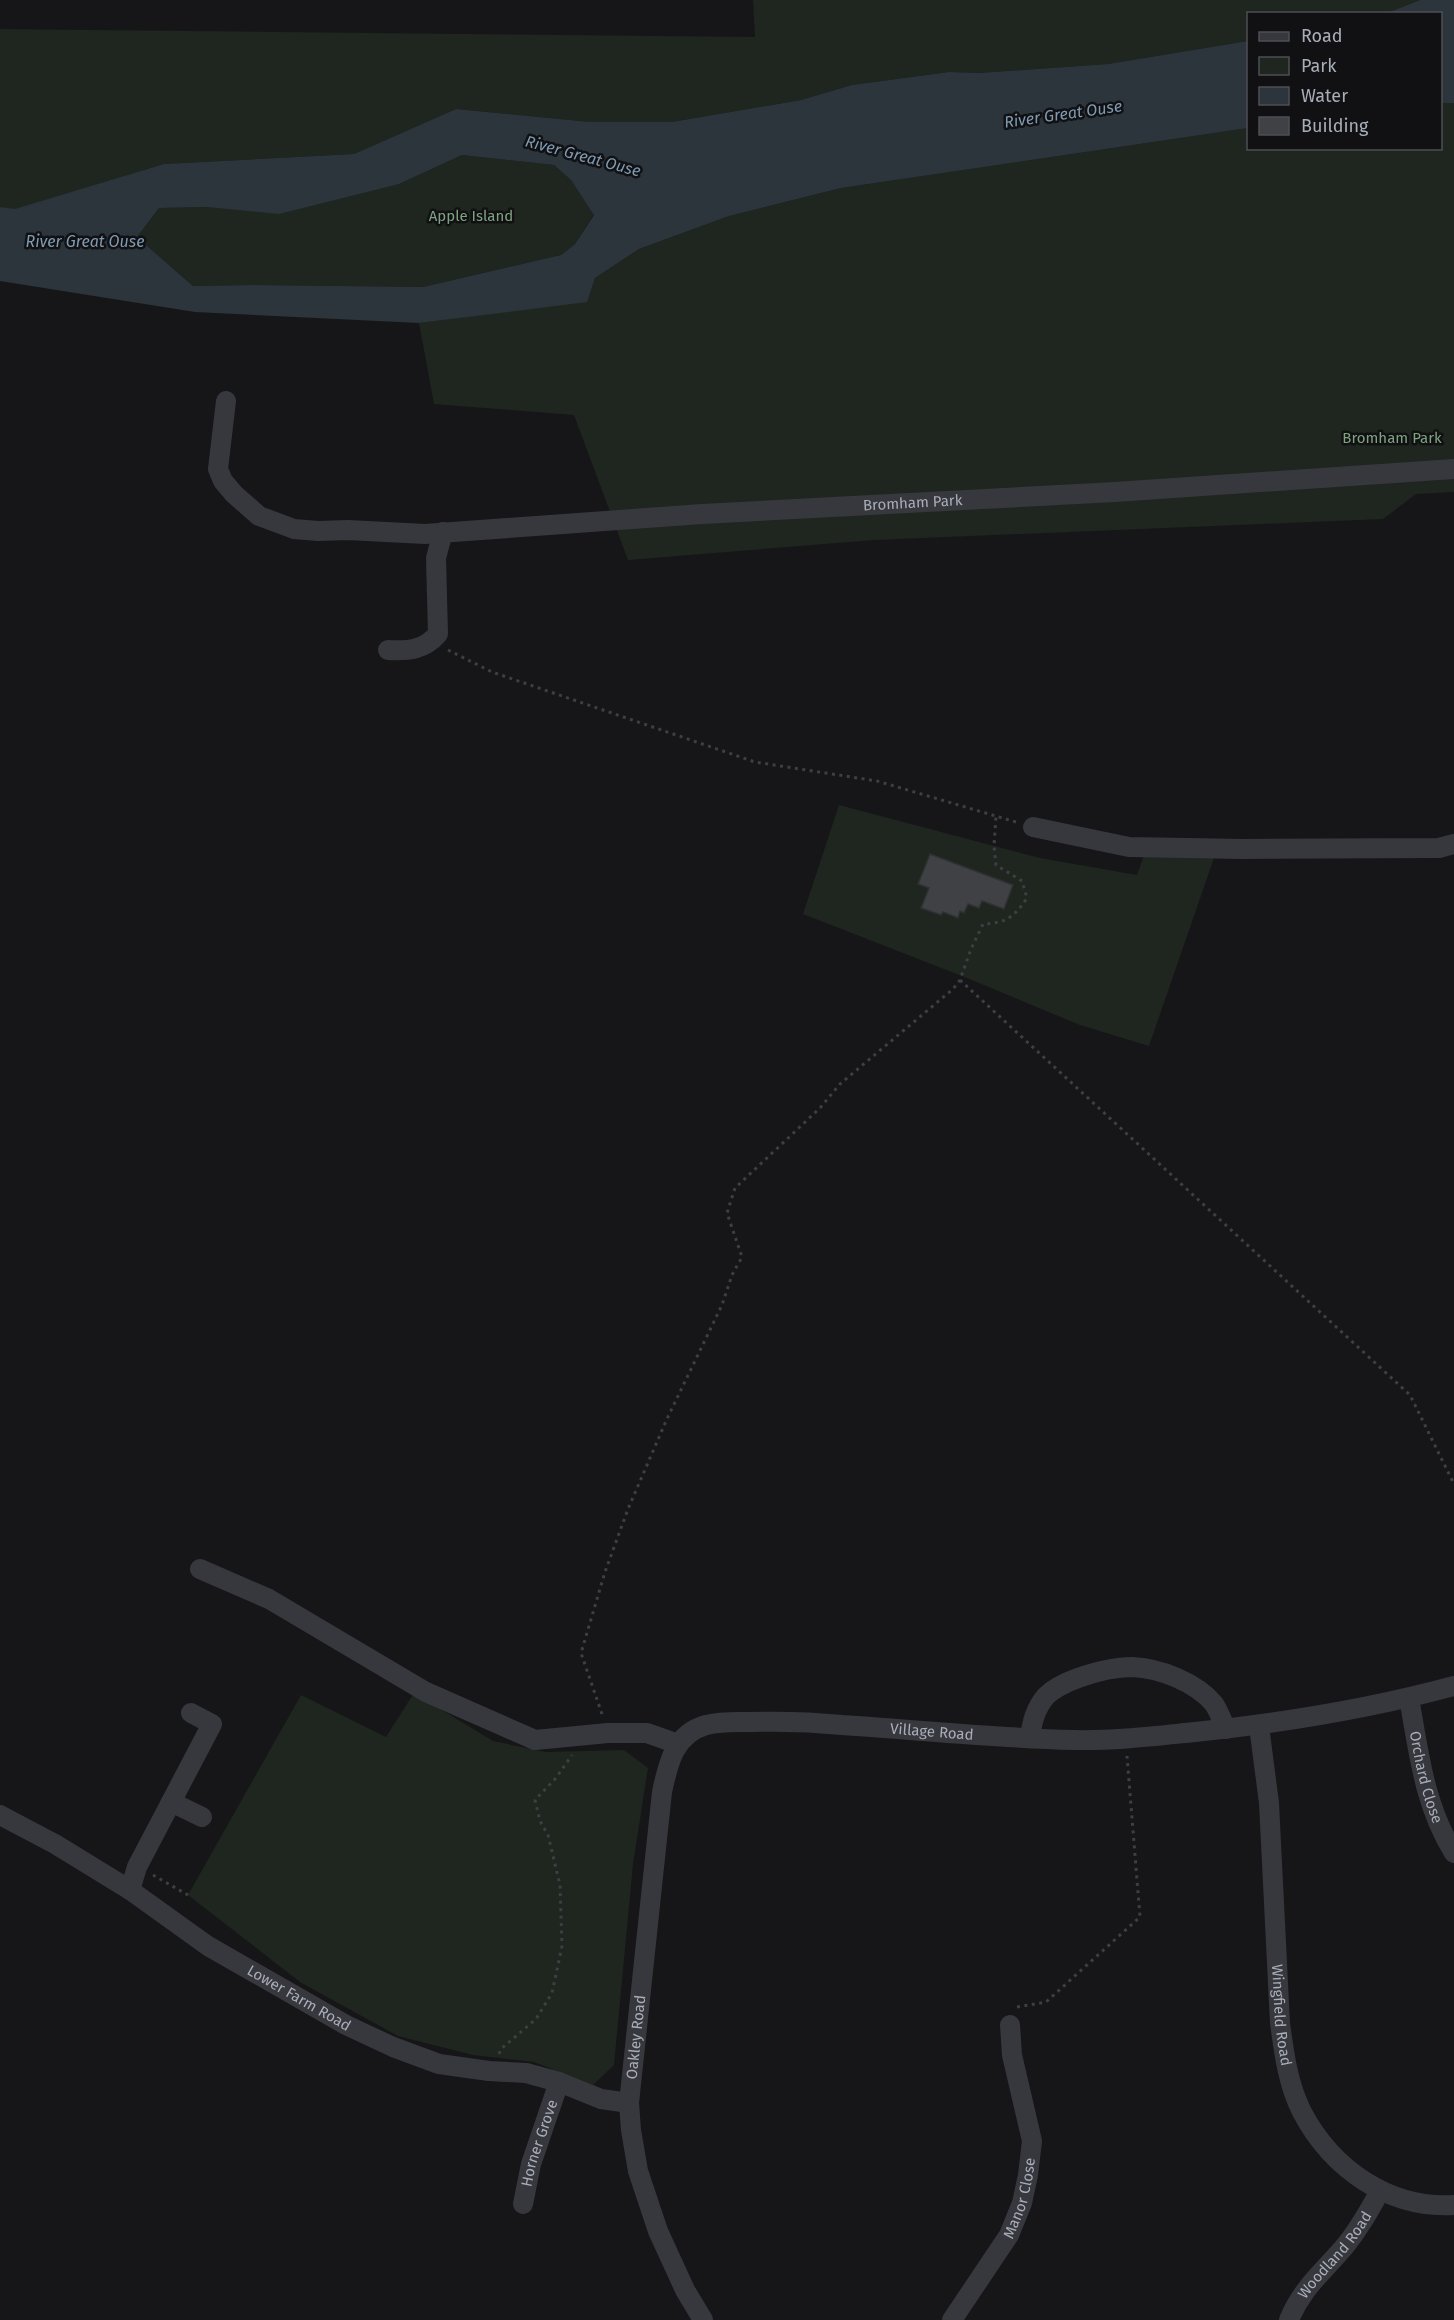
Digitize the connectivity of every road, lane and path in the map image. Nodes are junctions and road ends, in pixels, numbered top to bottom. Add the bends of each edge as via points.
1 (226, 401) dead end
2 (1454, 469) edge
3 (444, 532) junction
4 (438, 634) junction
5 (388, 651) dead end
6 (996, 816) junction
7 (1033, 827) joint
8 (1454, 844) edge
9 (960, 980) junction
10 (1454, 1484) edge
11 (200, 1569) dead end
12 (1454, 1686) edge
13 (1409, 1698) junction
14 (191, 1713) dead end
15 (1259, 1726) junction
16 (1226, 1729) junction
17 (608, 1732) junction
18 (579, 1736) junction
19 (1030, 1738) junction
20 (1125, 1739) junction
21 (678, 1744) junction
22 (171, 1802) junction
23 (0, 1815) edge
24 (202, 1817) dead end
25 (1454, 1853) edge
26 (137, 1867) junction
27 (130, 1890) junction
28 (188, 1895) dead end
29 (1010, 2025) joint
30 (489, 2071) junction
31 (558, 2082) junction
32 (629, 2103) junction
33 (1380, 2191) junction
34 (523, 2204) dead end
35 (1454, 2205) edge
36 (703, 2320) edge
37 (952, 2320) edge
38 (1289, 2320) edge

1 - 3 street, Bromham Park via 218,469 234,494 260,516 294,529
2 - 3 street, Bromham Park
3 - 4 street via 436,558
4 - 5 street via 418,649
4 - 6 path via 450,652 492,672 755,762 877,782
6 - 7 path
6 - 9 path via 996,865 1022,881 1027,898 1016,915 999,923 983,924
7 - 8 street via 1129,847 1439,848
9 - 10 path via 1410,1395
9 - 17 path via 840,1084 735,1188 727,1214 742,1257 628,1509 581,1653
11 - 18 street via 268,1599 426,1692 535,1740
12 - 13 street, Village Road
13 - 15 street, Village Road
13 - 25 street, Orchard Close via 1427,1796 1440,1831
14 - 22 street via 212,1724
15 - 16 street, Village Road
15 - 33 street, Wingfield Road via 1269,1803 1280,2023 1292,2088 1302,2112 1331,2153
16 - 19 street via 1215,1705 1199,1691 1179,1679 1132,1667 1090,1674 1048,1694 1032,1719
16 - 20 street, Village Road
17 - 18 street
17 - 21 street via 647,1733
18 - 30 path via 572,1756 535,1800 560,1885 562,1946 552,1993 536,2019 501,2049
19 - 20 street, Village Road
19 - 21 street, Village Road via 795,1721 729,1722 689,1732
20 - 29 path via 1140,1917 1046,2002 1009,2008
21 - 32 street, Oakley Road via 671,1755 662,1792
22 - 24 street
22 - 26 street
23 - 27 street, Lower Farm Road
26 - 27 street
26 - 28 path
27 - 30 street, Lower Farm Road via 208,1946 346,2025 439,2064
29 - 37 street, Manor Close via 1012,2055 1032,2141 1028,2175 1009,2235
30 - 31 street, Lower Farm Road via 526,2073
31 - 32 street, Lower Farm Road via 601,2099
31 - 34 street, Horner Grove via 531,2164
32 - 36 street, Oakley Road via 638,2171 658,2231
33 - 35 street, Wingfield Road via 1397,2199
33 - 38 street, Woodland Road via 1364,2221 1305,2290

